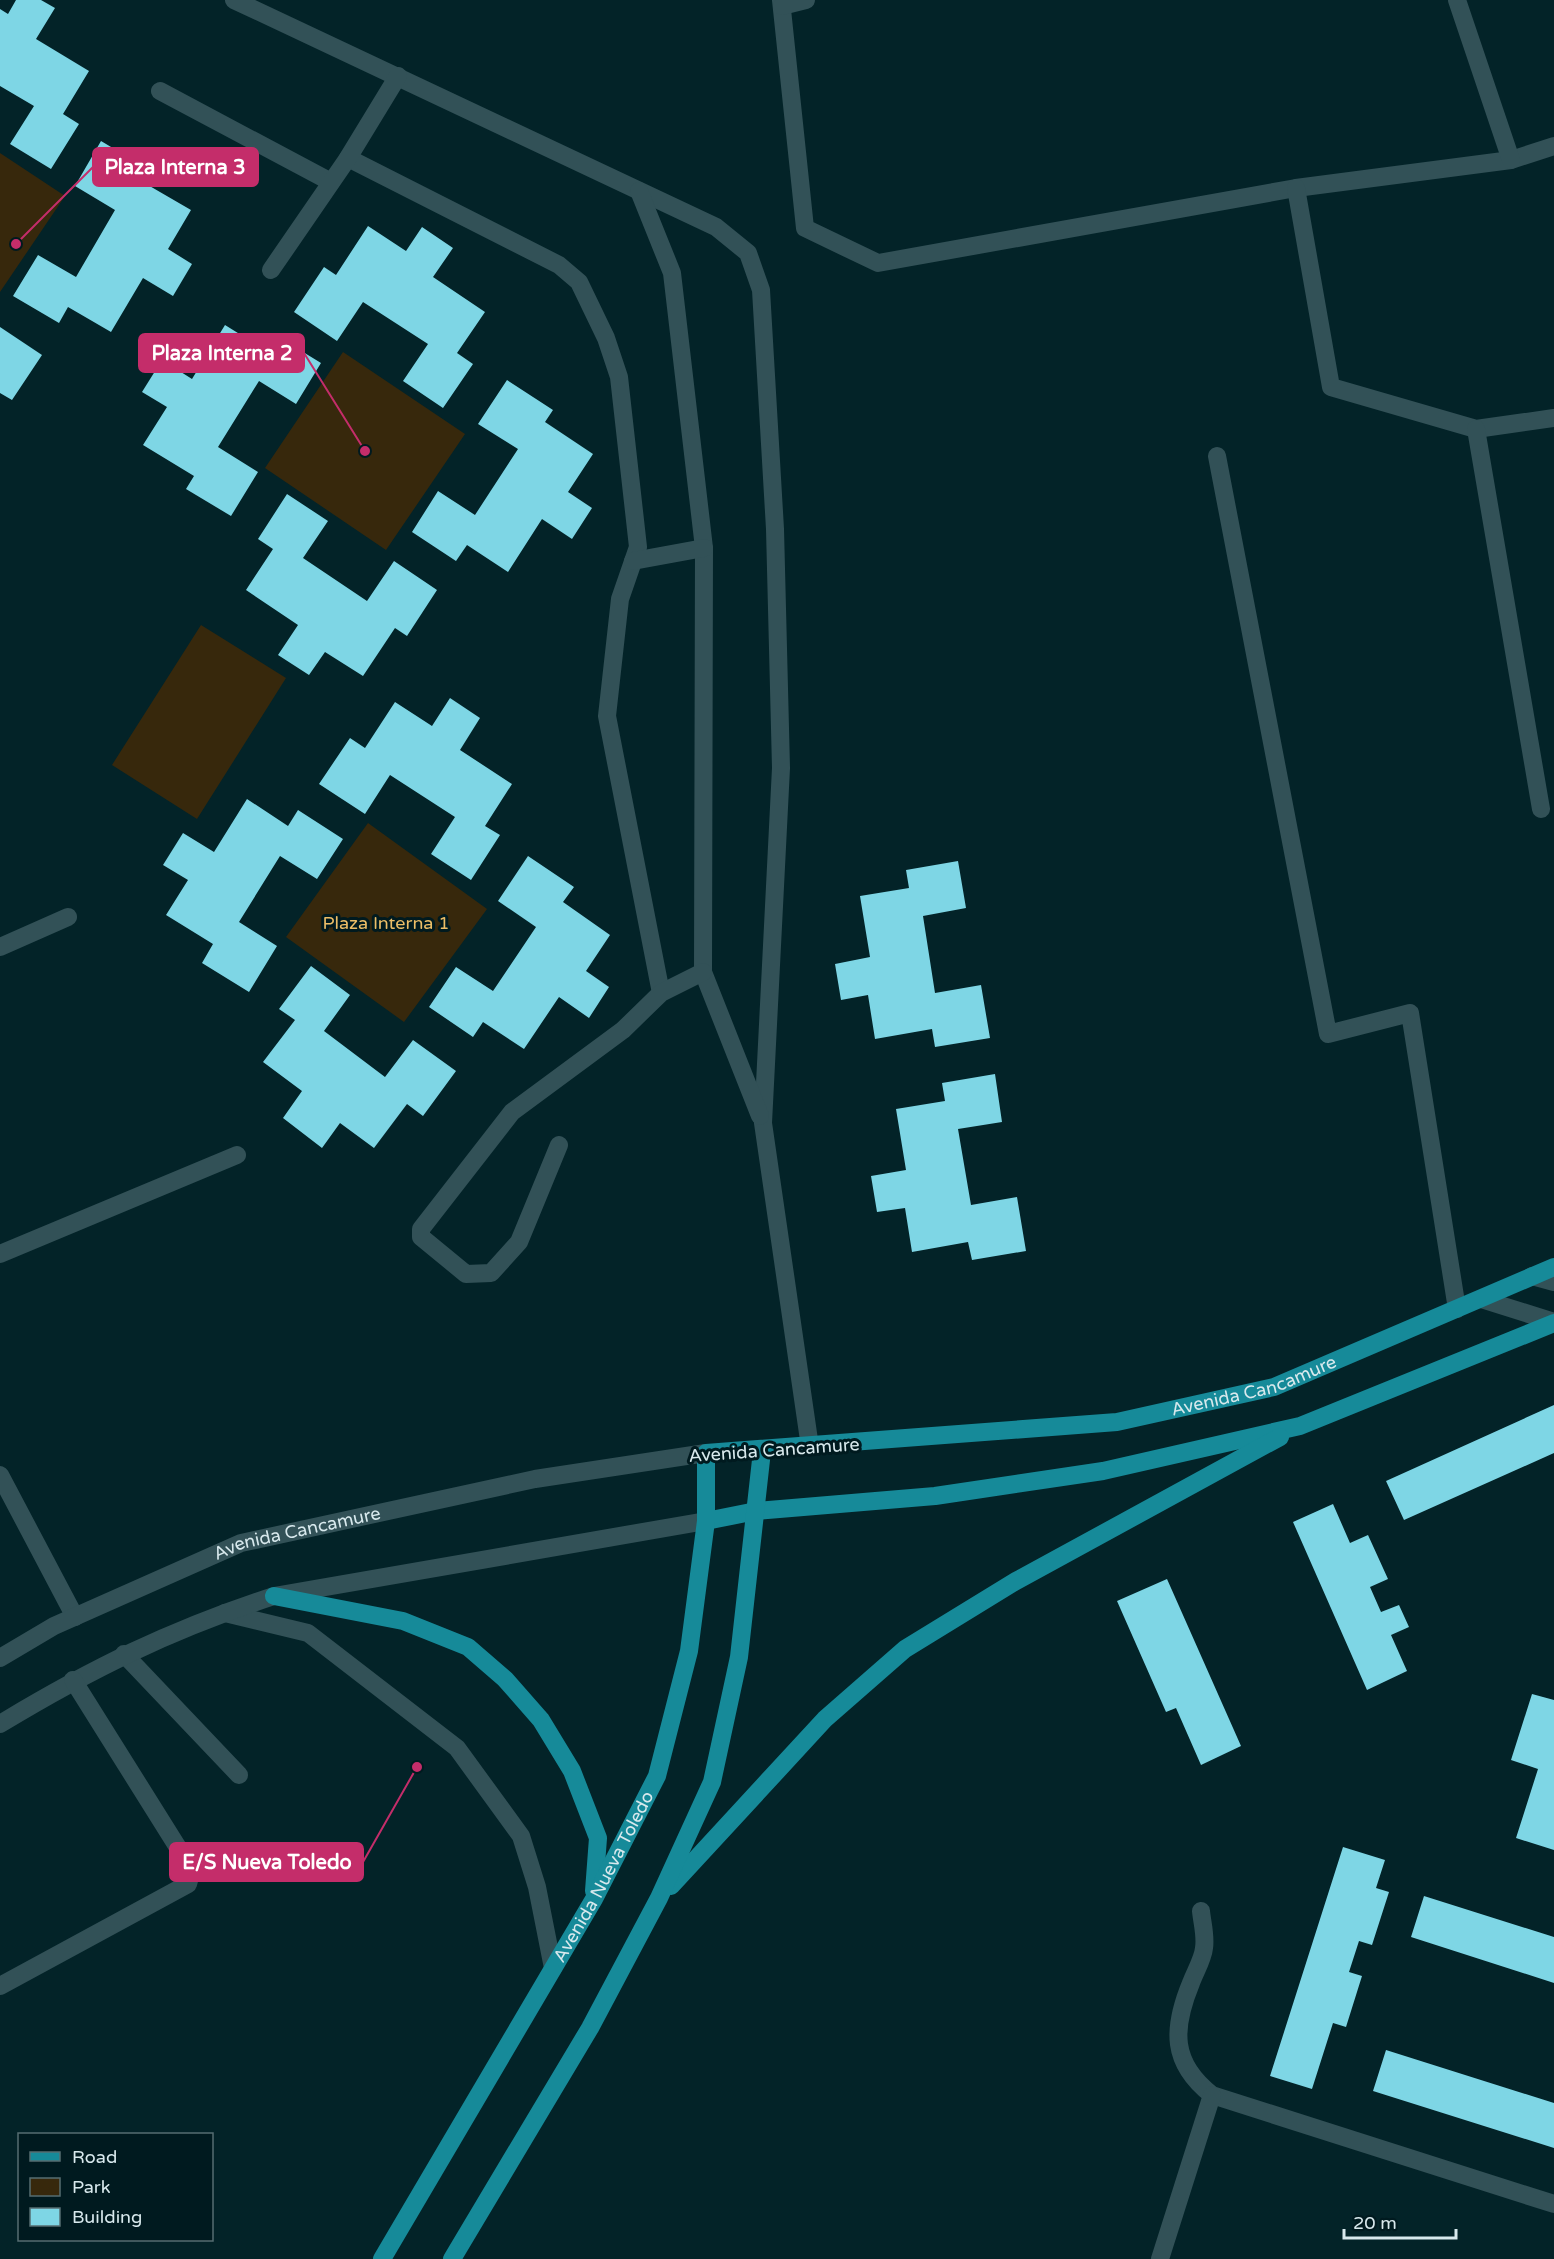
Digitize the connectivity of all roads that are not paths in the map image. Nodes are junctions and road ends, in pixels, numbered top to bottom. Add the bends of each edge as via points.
1 (234, 0) edge
2 (806, 0) edge
3 (1456, 0) edge
4 (781, 3) edge
5 (398, 76) junction
6 (160, 91) dead end
7 (1554, 146) edge
8 (348, 158) junction
9 (1511, 160) junction
10 (331, 182) junction
11 (1296, 188) junction
12 (639, 191) junction
13 (271, 270) dead end
14 (1554, 418) edge
15 (1476, 429) junction
16 (1217, 456) dead end
17 (704, 548) junction
18 (633, 561) junction
19 (1540, 809) dead end
20 (68, 917) dead end
21 (0, 946) edge
22 (703, 972) junction
23 (661, 993) junction
24 (763, 1123) junction
25 (559, 1145) dead end
26 (237, 1155) dead end
27 (0, 1254) edge
28 (1554, 1267) edge
29 (1532, 1276) junction
30 (1554, 1282) edge
31 (1481, 1299) junction
32 (1457, 1309) junction
33 (1554, 1322) edge
34 (1300, 1426) junction
35 (810, 1447) junction
36 (762, 1451) junction
37 (706, 1453) junction
38 (0, 1475) edge
39 (756, 1511) junction
40 (706, 1521) junction
41 (274, 1596) junction
42 (224, 1612) junction
43 (75, 1617) junction
44 (124, 1654) junction
45 (0, 1658) edge
46 (73, 1680) junction
47 (0, 1724) edge
48 (239, 1775) dead end
49 (659, 1898) junction
50 (594, 1899) junction
51 (1201, 1911) dead end
52 (553, 1968) junction
53 (0, 1986) edge
54 (1212, 2095) junction
55 (1554, 2204) edge
56 (382, 2259) edge
57 (452, 2259) edge
58 (1160, 2259) edge

1 - 5 street
2 - 4 street
3 - 9 street
4 - 11 street via 805,228 878,263
5 - 8 street
5 - 12 street
6 - 10 street
7 - 9 street
8 - 10 street
8 - 18 street via 559,265 579,282 620,377 638,547
9 - 11 street
10 - 13 street
11 - 15 street via 1331,387
12 - 17 street via 672,273
12 - 24 street via 716,227 748,253 761,290 775,529 781,768
14 - 15 street
15 - 19 street
16 - 32 street via 1328,1034 1410,1012
17 - 18 street
17 - 22 street
18 - 23 street via 620,599 607,716
20 - 21 street
22 - 23 street
22 - 24 street
23 - 25 street via 623,1030 512,1112 421,1229 422,1237 466,1274 491,1273 519,1242
24 - 35 street
26 - 27 street
28 - 29 main road, Avenida Cancamure
29 - 30 street
29 - 31 main road, Avenida Cancamure
31 - 32 main road, Avenida Cancamure
31 - 33 street
32 - 35 main road, Avenida Cancamure via 1274,1387 1117,1422
33 - 34 main road
34 - 39 main road via 1103,1471 935,1496
34 - 49 main road via 1016,1581 905,1649 825,1719
35 - 36 main road, Avenida Cancamure
36 - 37 main road, Avenida Cancamure
36 - 39 main road
37 - 40 main road, Avenida Nueva Toledo
37 - 43 street, Avenida Cancamure via 535,1479 240,1543
38 - 43 street
39 - 40 main road
39 - 49 main road via 739,1657 712,1782
40 - 41 street
40 - 50 main road, Avenida Nueva Toledo via 689,1651 657,1776
41 - 42 street
41 - 50 main road via 403,1621 468,1647 505,1678 541,1720 572,1771 598,1838
42 - 44 street
42 - 52 street via 308,1633 457,1748 521,1836 537,1887
43 - 45 street, Avenida Cancamure
44 - 46 street
44 - 48 street
46 - 47 street
46 - 53 street via 192,1870 188,1884
49 - 57 main road via 590,2028
50 - 52 main road, Avenida Nueva Toledo
51 - 54 street via 1204,1949 1179,2010 1178,2037 1188,2072
52 - 56 main road, Avenida Nueva Toledo
54 - 55 street
54 - 58 street

